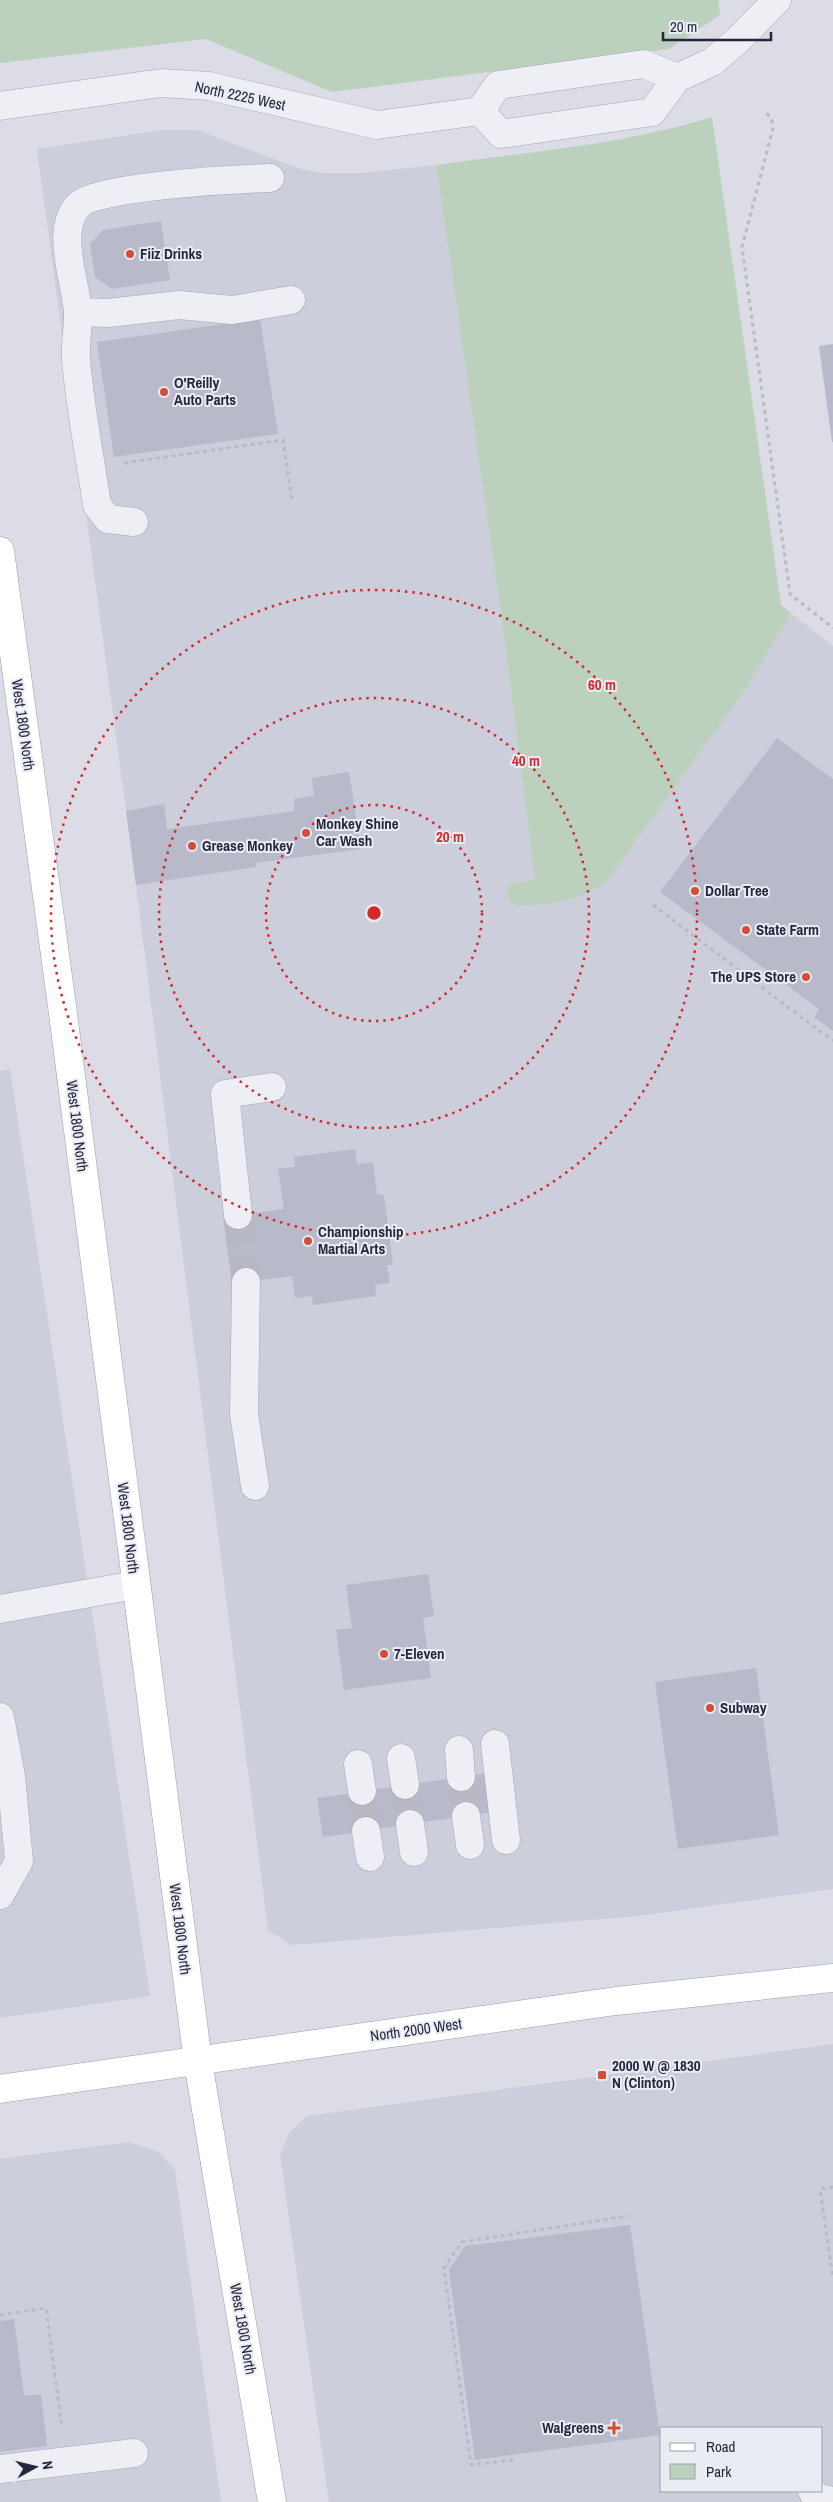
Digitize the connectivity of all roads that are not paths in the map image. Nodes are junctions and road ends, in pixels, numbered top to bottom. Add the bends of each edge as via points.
1 (777, 0) edge
2 (677, 78) junction
3 (0, 106) edge
4 (480, 111) junction
5 (270, 178) dead end
6 (291, 300) dead end
7 (78, 312) junction
8 (134, 522) dead end
9 (0, 551) edge
10 (272, 1087) dead end
11 (238, 1215) tunnel mouth
12 (246, 1282) tunnel mouth
13 (254, 1486) dead end
14 (135, 1585) junction
15 (0, 1609) edge
16 (0, 1717) edge
17 (495, 1744) dead end
18 (459, 1750) dead end
19 (401, 1758) dead end
20 (358, 1764) dead end
21 (461, 1777) tunnel mouth
22 (405, 1785) tunnel mouth
23 (362, 1791) tunnel mouth
24 (466, 1816) tunnel mouth
25 (410, 1824) tunnel mouth
26 (366, 1830) tunnel mouth
27 (506, 1840) dead end
28 (470, 1845) dead end
29 (414, 1852) dead end
30 (370, 1857) dead end
31 (0, 1896) edge
32 (833, 1978) edge
33 (198, 2062) junction
34 (0, 2089) edge
35 (134, 2453) dead end
36 (0, 2469) edge
37 (813, 2492) edge
38 (833, 2501) edge
39 (272, 2502) edge

1 - 2 street via 712,62
2 - 4 street via 644,64 498,86
2 - 4 street via 652,112 502,134
3 - 4 street, North 2225 West via 161,83 209,86 377,125
5 - 7 street via 206,180 100,195 80,204 69,222 67,241
6 - 7 street via 232,310 179,305 108,313
7 - 8 street via 76,358 97,505 108,519
9 - 14 main road, West 1800 North
10 - 11 street via 225,1094
12 - 13 street via 244,1414
14 - 15 street
14 - 33 main road, West 1800 North
16 - 31 street via 11,1776 19,1862
17 - 27 street
18 - 21 street
19 - 22 street
20 - 23 street
24 - 28 street
25 - 29 street
26 - 30 street
32 - 33 main road, North 2000 West via 616,2001
33 - 34 main road, North 2000 West
33 - 39 main road, West 1800 North
35 - 36 street
37 - 38 street via 817,2498

